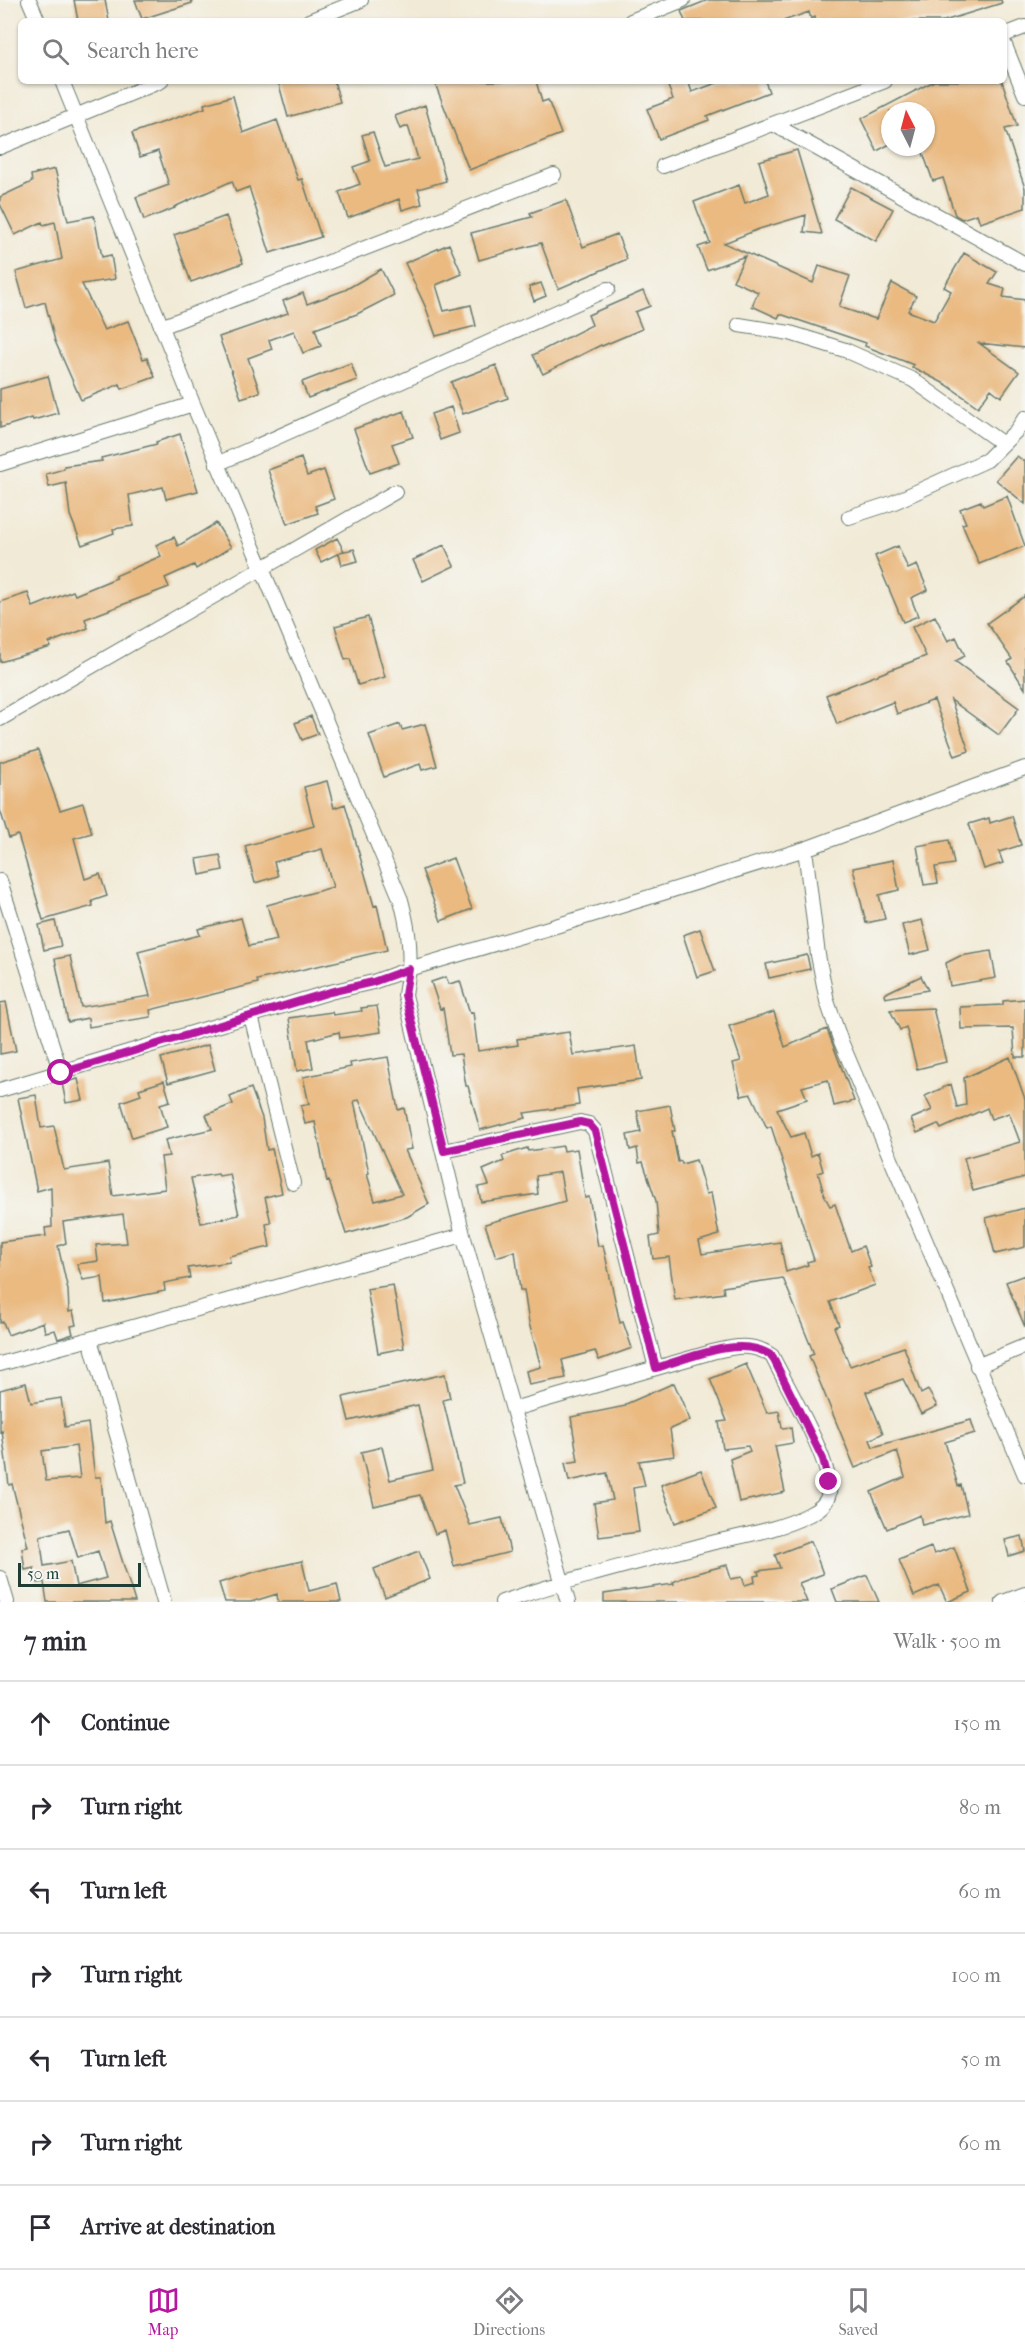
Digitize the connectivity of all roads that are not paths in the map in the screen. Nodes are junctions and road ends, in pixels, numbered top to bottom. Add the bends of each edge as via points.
1 (29, 0) edge
2 (361, 0) edge
3 (682, 0) edge
4 (37, 18) edge
5 (316, 18) edge
6 (638, 18) edge
7 (1025, 27) edge
8 (1007, 34) edge
9 (1007, 51) edge
10 (63, 84) edge
11 (154, 84) edge
12 (877, 84) edge
13 (1025, 95) edge
14 (76, 116) junction
15 (773, 124) junction
16 (0, 147) edge
17 (663, 166) dead end
18 (554, 175) dead end
19 (1025, 264) edge
20 (608, 289) dead end
21 (740, 325) dead end
22 (161, 327) junction
23 (193, 405) junction
24 (1025, 418) edge
25 (1003, 444) junction
26 (0, 464) edge
27 (217, 464) junction
28 (395, 492) dead end
29 (849, 517) dead end
30 (262, 569) junction
31 (0, 719) edge
32 (1025, 768) edge
33 (805, 849) junction
34 (0, 880) edge
35 (409, 969) junction
36 (250, 1016) junction
37 (61, 1073) junction
38 (0, 1090) edge
39 (444, 1151) junction
40 (293, 1183) dead end
41 (463, 1235) junction
42 (90, 1339) junction
43 (1025, 1346) edge
44 (0, 1364) edge
45 (977, 1365) junction
46 (656, 1368) junction
47 (513, 1409) junction
48 (1025, 1475) edge
49 (0, 1578) edge
50 (562, 1581) junction
51 (1025, 1594) edge
52 (7, 1602) edge
53 (164, 1602) edge
54 (502, 1602) edge
55 (568, 1602) edge
56 (1003, 1602) edge

1 - 4 street
2 - 5 street
3 - 6 street
7 - 8 street
9 - 13 street
10 - 14 street
11 - 14 street
12 - 15 street
14 - 16 street
14 - 22 street
15 - 17 street
15 - 19 street
18 - 22 street
20 - 27 street
21 - 25 street via 790,333 845,350 913,380
22 - 23 street
23 - 26 street
23 - 27 street
24 - 25 street
25 - 29 street via 987,460 945,480
27 - 30 street
28 - 30 street
30 - 31 street
30 - 35 street via 401,900 411,950
32 - 33 street
33 - 35 street
33 - 45 street via 827,1001
34 - 37 street
35 - 36 street
35 - 39 street via 405,995
36 - 37 street
36 - 40 street
37 - 38 street
39 - 41 street
39 - 46 street via 580,1122 589,1124 595,1131
41 - 42 street
41 - 47 street
42 - 44 street
42 - 53 street
43 - 45 street
45 - 48 street
46 - 47 street
46 - 50 street via 734,1347 764,1350 772,1356 823,1459 829,1496 821,1508 771,1528
47 - 50 street
49 - 52 street
50 - 54 street
50 - 55 street
51 - 56 street

